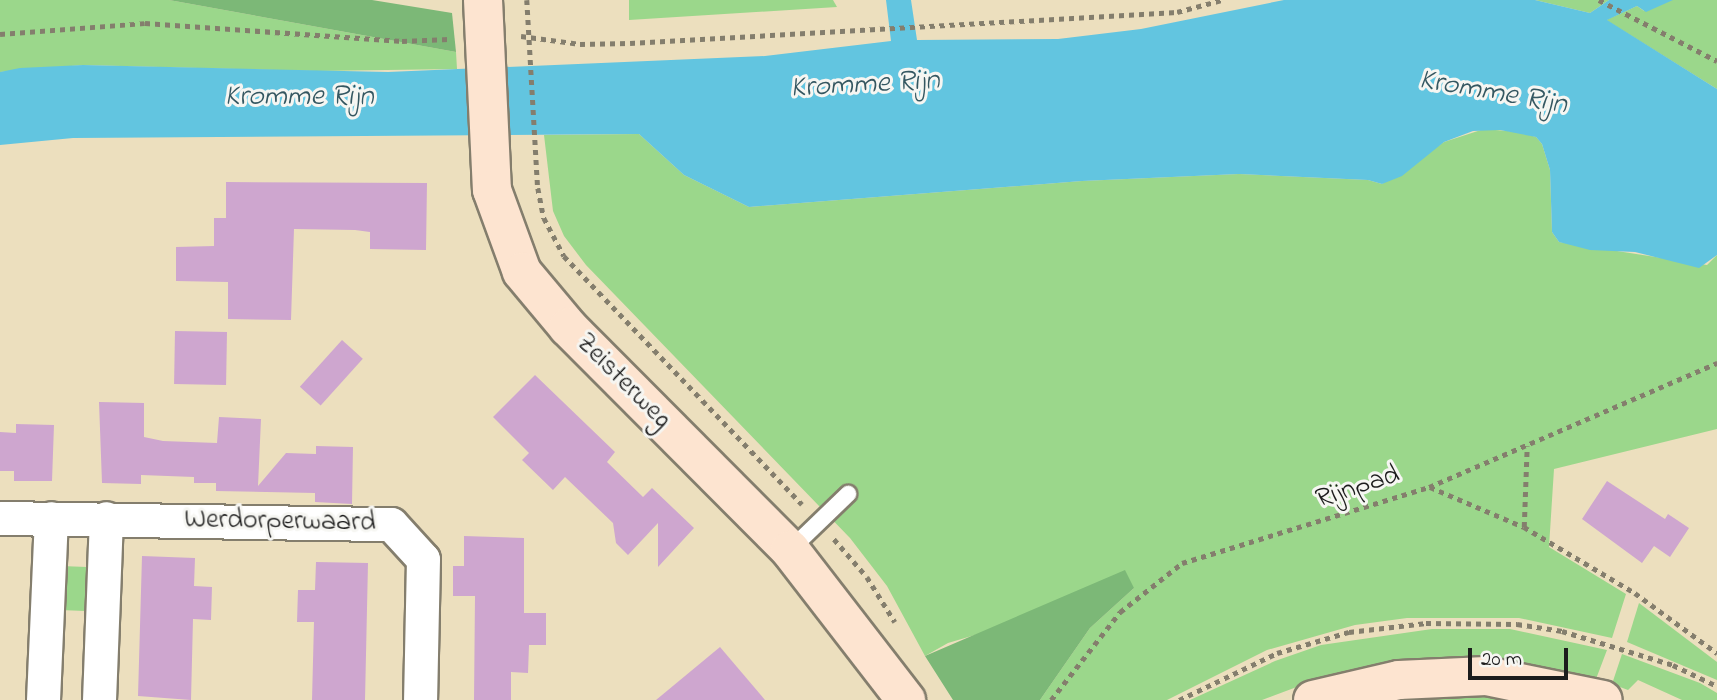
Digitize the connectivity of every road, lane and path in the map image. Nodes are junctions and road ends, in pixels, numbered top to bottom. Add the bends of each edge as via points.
1 (527, 0) edge
2 (1222, 0) edge
3 (1599, 0) edge
4 (484, 29) edge
5 (0, 34) edge
6 (527, 36) junction
7 (1717, 61) edge
8 (1717, 363) edge
9 (1527, 446) junction
10 (1429, 487) junction
11 (848, 494) dead end
12 (0, 518) edge
13 (51, 518) junction
14 (106, 519) junction
15 (819, 522) junction
16 (1524, 527) junction
17 (790, 550) junction
18 (902, 633) dead end
19 (1717, 653) edge
20 (43, 700) edge
21 (99, 700) edge
22 (420, 700) edge
23 (906, 700) edge
24 (1051, 700) edge
25 (1313, 700) edge
26 (1603, 700) edge

1 - 6 path, Zeisterweg
2 - 6 path via 1177,12 605,44
3 - 7 path
4 - 5 path via 402,41 145,23
4 - 17 street, Zeisterweg via 496,206 522,272 577,336
6 - 15 path, Zeisterweg via 544,218 564,256
8 - 9 path, Rijnpad
9 - 10 path, Rijnpad
9 - 16 path
10 - 16 path
10 - 24 path, Rijnpad via 1182,563 1119,612
11 - 15 lane
12 - 13 street, Werdorperwaard
13 - 14 street, Werdorperwaard
13 - 20 street
14 - 21 street
14 - 22 street, Werdorperwaard via 391,524 423,559
15 - 17 lane
15 - 18 path, Zeisterweg via 867,577
16 - 19 path via 1634,593
17 - 23 street, Zeisterweg
25 - 26 street via 1399,680 1486,676

